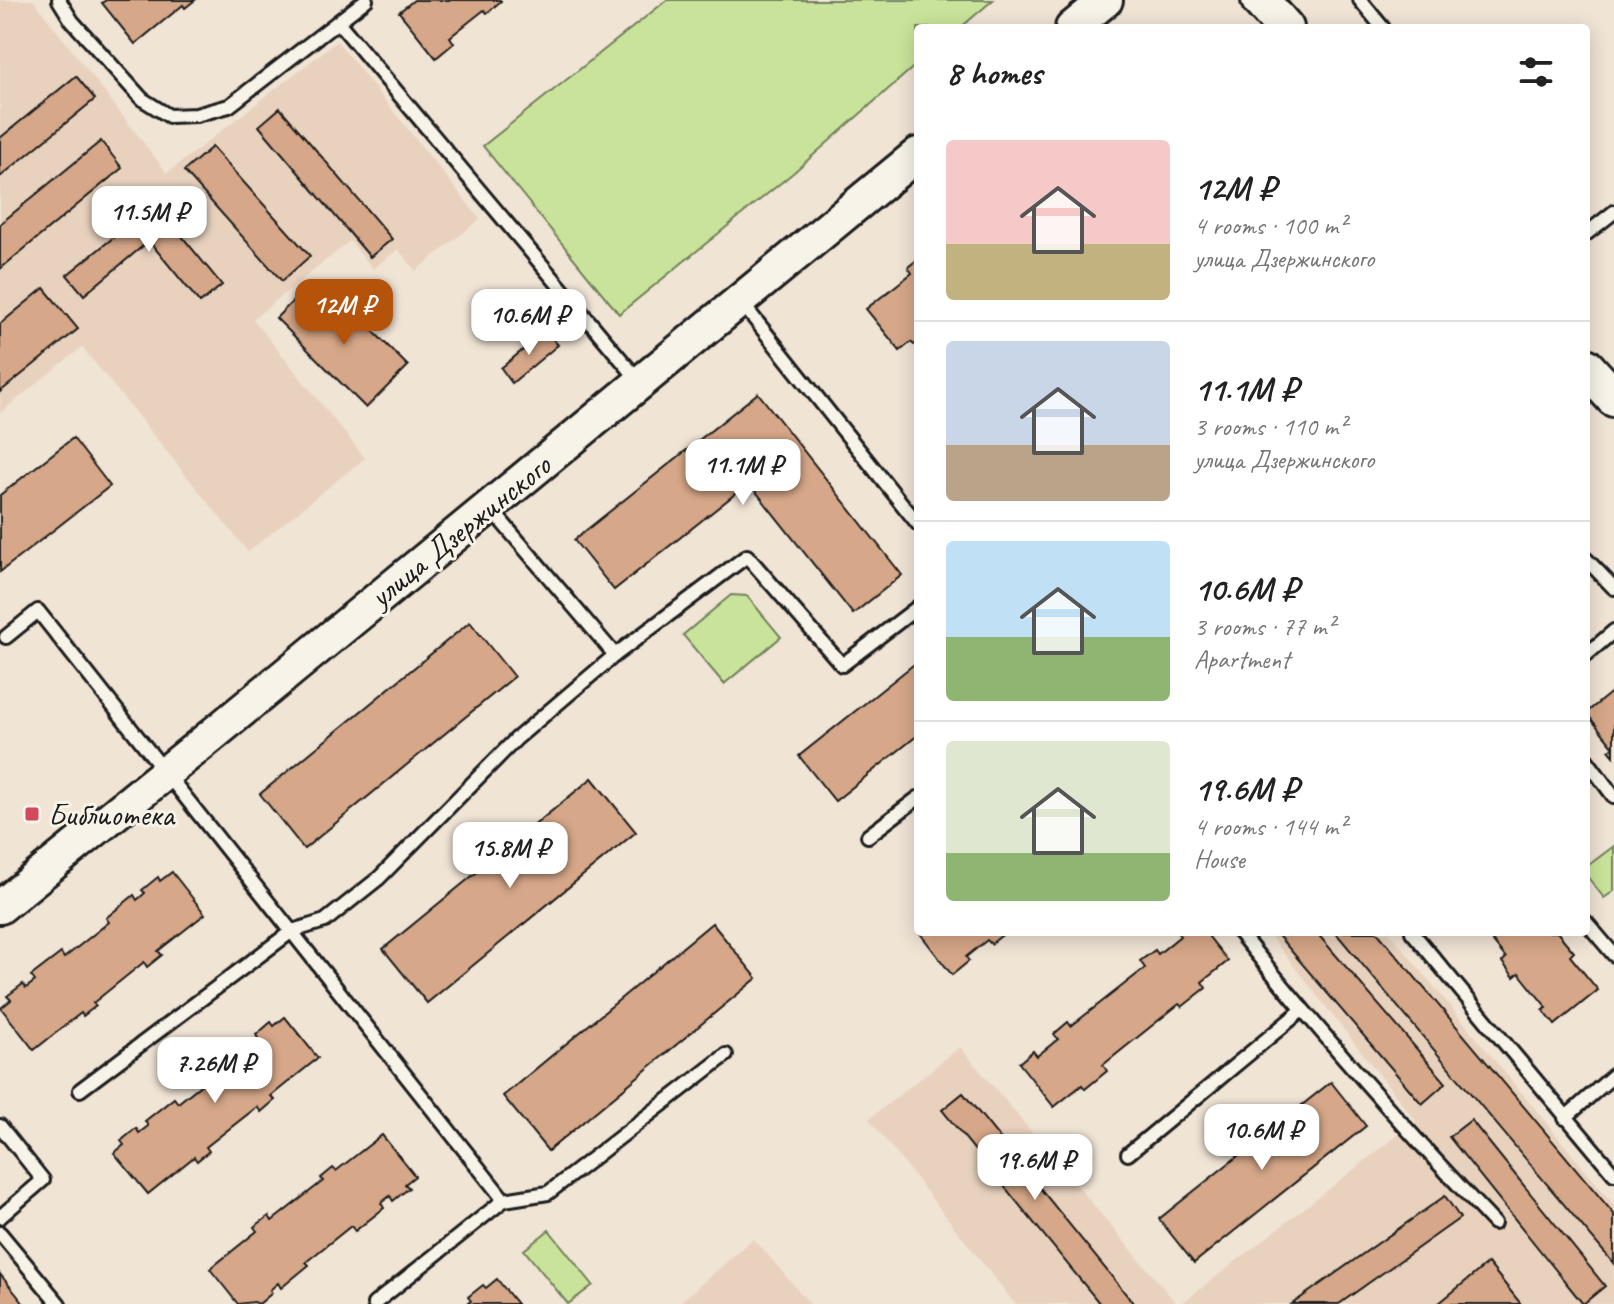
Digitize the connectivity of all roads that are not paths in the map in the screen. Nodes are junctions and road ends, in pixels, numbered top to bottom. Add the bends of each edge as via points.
1 (59, 0) edge
2 (366, 0) edge
3 (1106, 0) edge
4 (1260, 0) edge
5 (1360, 0) edge
6 (339, 23) junction
7 (1077, 24) edge
8 (1281, 24) edge
9 (1380, 24) edge
10 (914, 157) edge
11 (1614, 212) edge
12 (1590, 231) edge
13 (740, 301) junction
14 (1590, 371) edge
15 (641, 383) junction
16 (1614, 398) edge
17 (488, 506) junction
18 (914, 519) edge
19 (1590, 563) edge
20 (1614, 588) edge
21 (914, 610) edge
22 (1614, 631) edge
23 (6, 637) dead end
24 (1590, 652) edge
25 (615, 655) junction
26 (1590, 764) edge
27 (167, 771) junction
28 (1614, 797) edge
29 (914, 801) edge
30 (868, 836) dead end
31 (0, 907) edge
32 (1590, 927) edge
33 (292, 931) junction
34 (1242, 936) edge
35 (1415, 936) edge
36 (1614, 955) edge
37 (1302, 1010) junction
38 (726, 1055) dead end
39 (1614, 1075) edge
40 (80, 1090) dead end
41 (1565, 1118) junction
42 (0, 1126) edge
43 (1128, 1154) dead end
44 (1614, 1174) edge
45 (504, 1200) junction
46 (0, 1217) edge
47 (1494, 1223) dead end
48 (0, 1233) edge
49 (59, 1304) edge
50 (374, 1304) edge

1 - 6 lane via 142,99 169,116 229,106
2 - 6 lane
3 - 7 street
4 - 8 main road
5 - 9 lane
6 - 15 lane
10 - 13 street, улица Дзержинского
11 - 12 lane
13 - 15 street, улица Дзержинского
13 - 18 lane
14 - 16 main road
15 - 17 street, улица Дзержинского
17 - 25 lane
17 - 27 street, улица Дзержинского
19 - 20 lane
21 - 25 lane via 842,665 747,556
22 - 24 lane
23 - 27 lane via 38,611
25 - 33 lane via 516,739 379,878 325,921
26 - 28 lane
27 - 31 street, улица Дзержинского
27 - 33 lane
29 - 30 lane
32 - 36 lane
33 - 40 lane
33 - 45 lane
34 - 37 lane
35 - 41 lane
37 - 43 lane
37 - 47 lane
38 - 45 lane via 548,1193
39 - 41 lane
41 - 44 lane
42 - 46 lane via 43,1180
45 - 50 lane
48 - 49 lane

